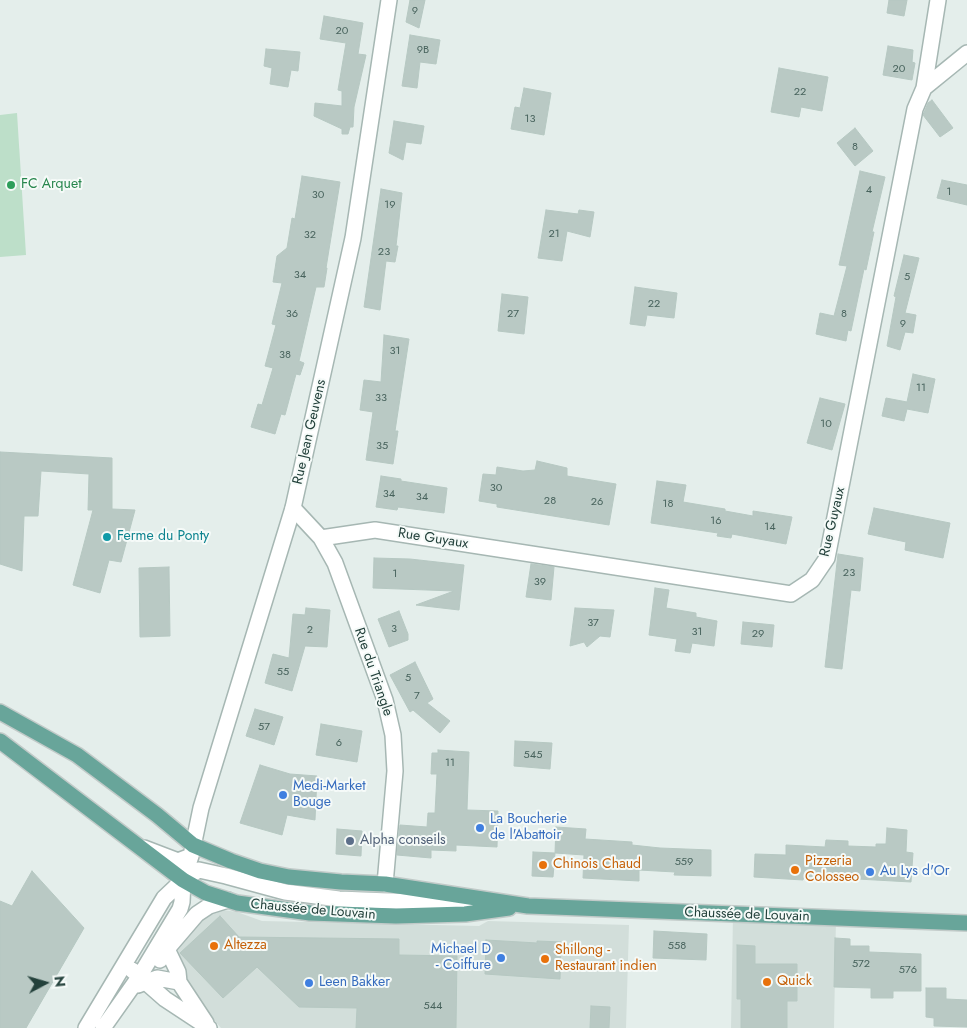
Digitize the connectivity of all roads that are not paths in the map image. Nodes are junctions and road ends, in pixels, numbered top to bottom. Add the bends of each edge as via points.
1 (389, 0) edge
2 (938, 0) edge
3 (967, 53) edge
4 (924, 88) junction
5 (293, 508) junction
6 (320, 538) junction
7 (0, 712) edge
8 (0, 741) edge
9 (135, 844) junction
10 (192, 850) junction
11 (184, 880) junction
12 (385, 884) junction
13 (228, 900) junction
14 (528, 906) junction
15 (156, 912) junction
16 (967, 923) edge
17 (163, 947) junction
18 (139, 982) junction
19 (179, 982) junction
20 (100, 1004) junction
21 (86, 1028) edge
22 (102, 1028) edge
23 (116, 1028) edge
24 (209, 1028) edge

1 - 5 street, Rue Jean Geuvens via 354,238
2 - 4 street, Rue Guyaux
3 - 4 street
4 - 6 street, Rue Guyaux via 915,109 827,558 812,580 791,594 375,530
5 - 6 street, Rue du Triangle
5 - 10 street, Rue Jean Geuvens via 208,784
6 - 12 street, Rue du Triangle via 335,563 386,700 393,735 395,771
7 - 10 main road, Chaussée de Louvain via 77,755 157,815
8 - 9 main road, Chaussée de Louvain
9 - 10 street via 178,861
9 - 11 main road, Chaussée de Louvain
10 - 11 street, Rue Jean Geuvens
10 - 12 main road, Chaussée de Louvain via 289,877
11 - 13 main road, Chaussée de Louvain via 206,893
11 - 14 street via 199,870 285,892 339,899
11 - 15 street via 164,898
11 - 17 street, Rue Jean Geuvens via 180,909
12 - 14 main road, Chaussée de Louvain
13 - 14 main road, Chaussée de Louvain via 310,912 396,916 466,914
13 - 17 street via 208,906
14 - 16 main road, Chaussée de Louvain
15 - 18 street via 154,935 132,969
15 - 20 street
17 - 18 street
17 - 19 street via 178,972
18 - 19 street via 157,978
18 - 20 street via 119,991 113,1000
18 - 22 street
18 - 23 street
18 - 24 street
19 - 24 street
20 - 21 street

